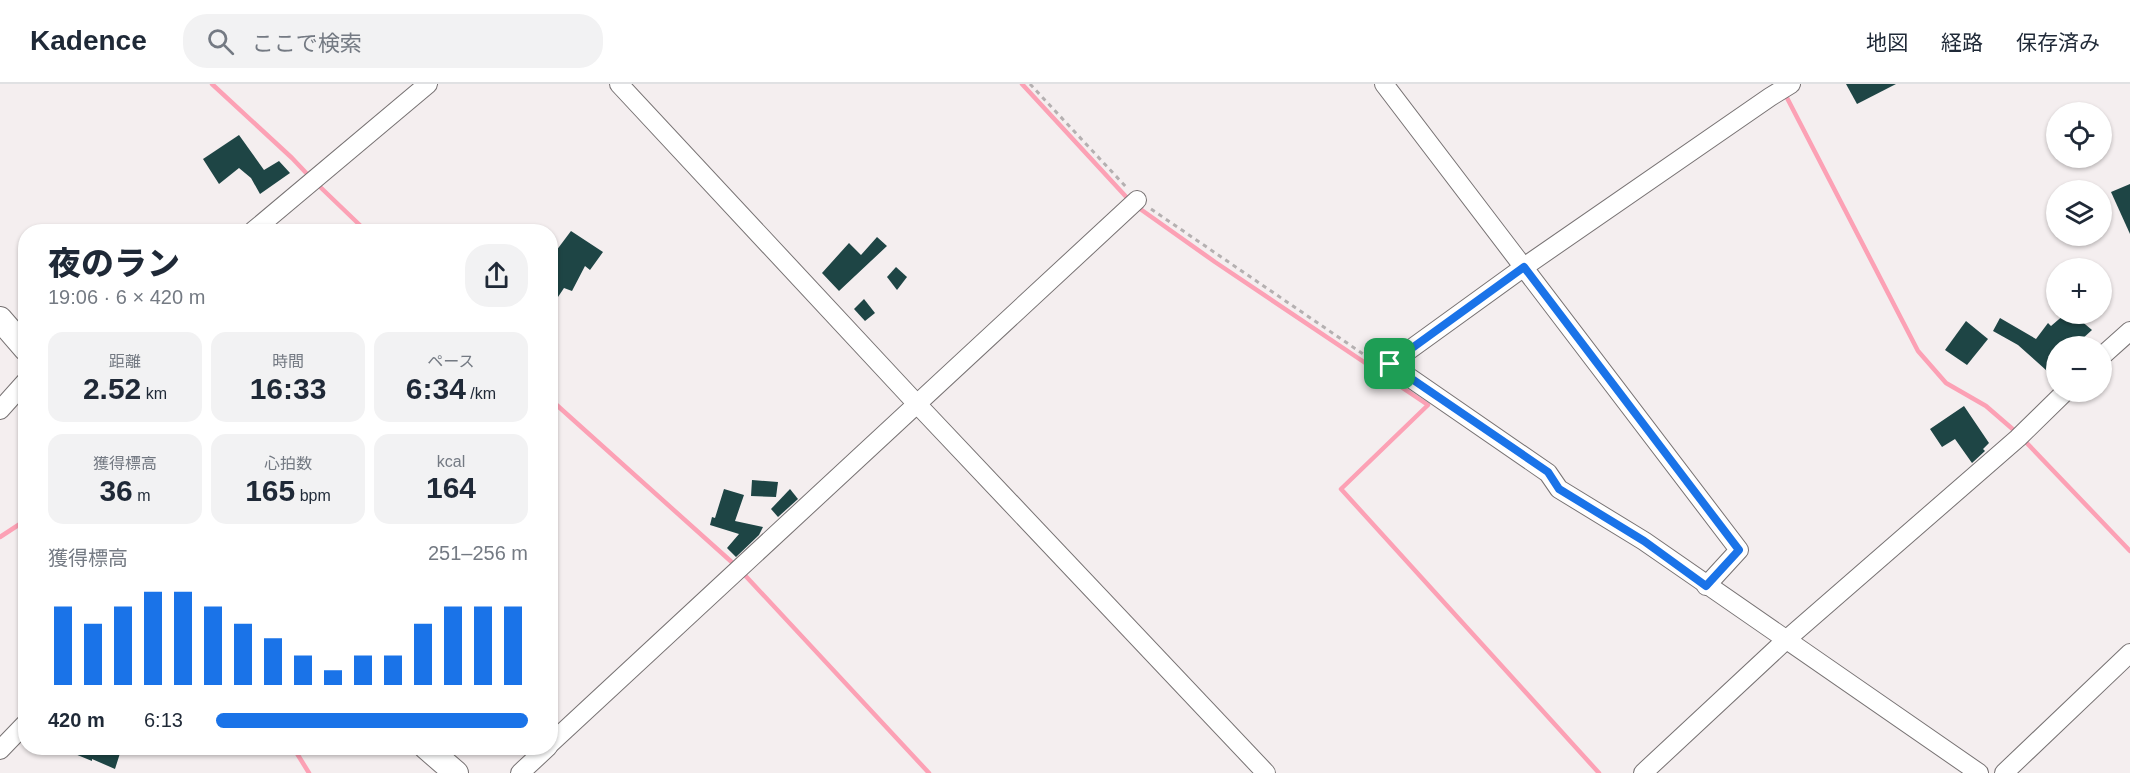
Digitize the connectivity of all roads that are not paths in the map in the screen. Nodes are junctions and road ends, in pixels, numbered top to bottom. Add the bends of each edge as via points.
1 (428, 84) edge
2 (619, 84) edge
3 (1384, 84) edge
4 (1791, 84) edge
5 (1137, 200) road end
6 (261, 224) edge
7 (1524, 267) junction
8 (0, 319) edge
9 (2130, 331) edge
10 (18, 340) edge
11 (2112, 347) edge
12 (18, 390) edge
13 (2055, 402) edge
14 (917, 404) junction
15 (0, 410) edge
16 (1706, 586) junction
17 (1787, 639) junction
18 (2130, 653) edge
19 (18, 731) edge
20 (558, 738) edge
21 (0, 750) edge
22 (435, 755) edge
23 (539, 755) edge
24 (456, 773) edge
25 (520, 773) edge
26 (1266, 773) edge
27 (1643, 773) edge
28 (1979, 773) edge
29 (2004, 773) edge

1 - 6 street
2 - 14 street
3 - 7 street
4 - 7 street
5 - 14 street
7 - 16 street via 1739,550
7 - 16 street via 1390,364 1548,472 1559,489 1644,541
8 - 10 main road
9 - 11 street
12 - 15 street
13 - 17 street
14 - 20 street
14 - 26 street
16 - 17 street
17 - 27 street
17 - 28 street
18 - 29 street
19 - 21 street
22 - 24 main road
23 - 25 street

